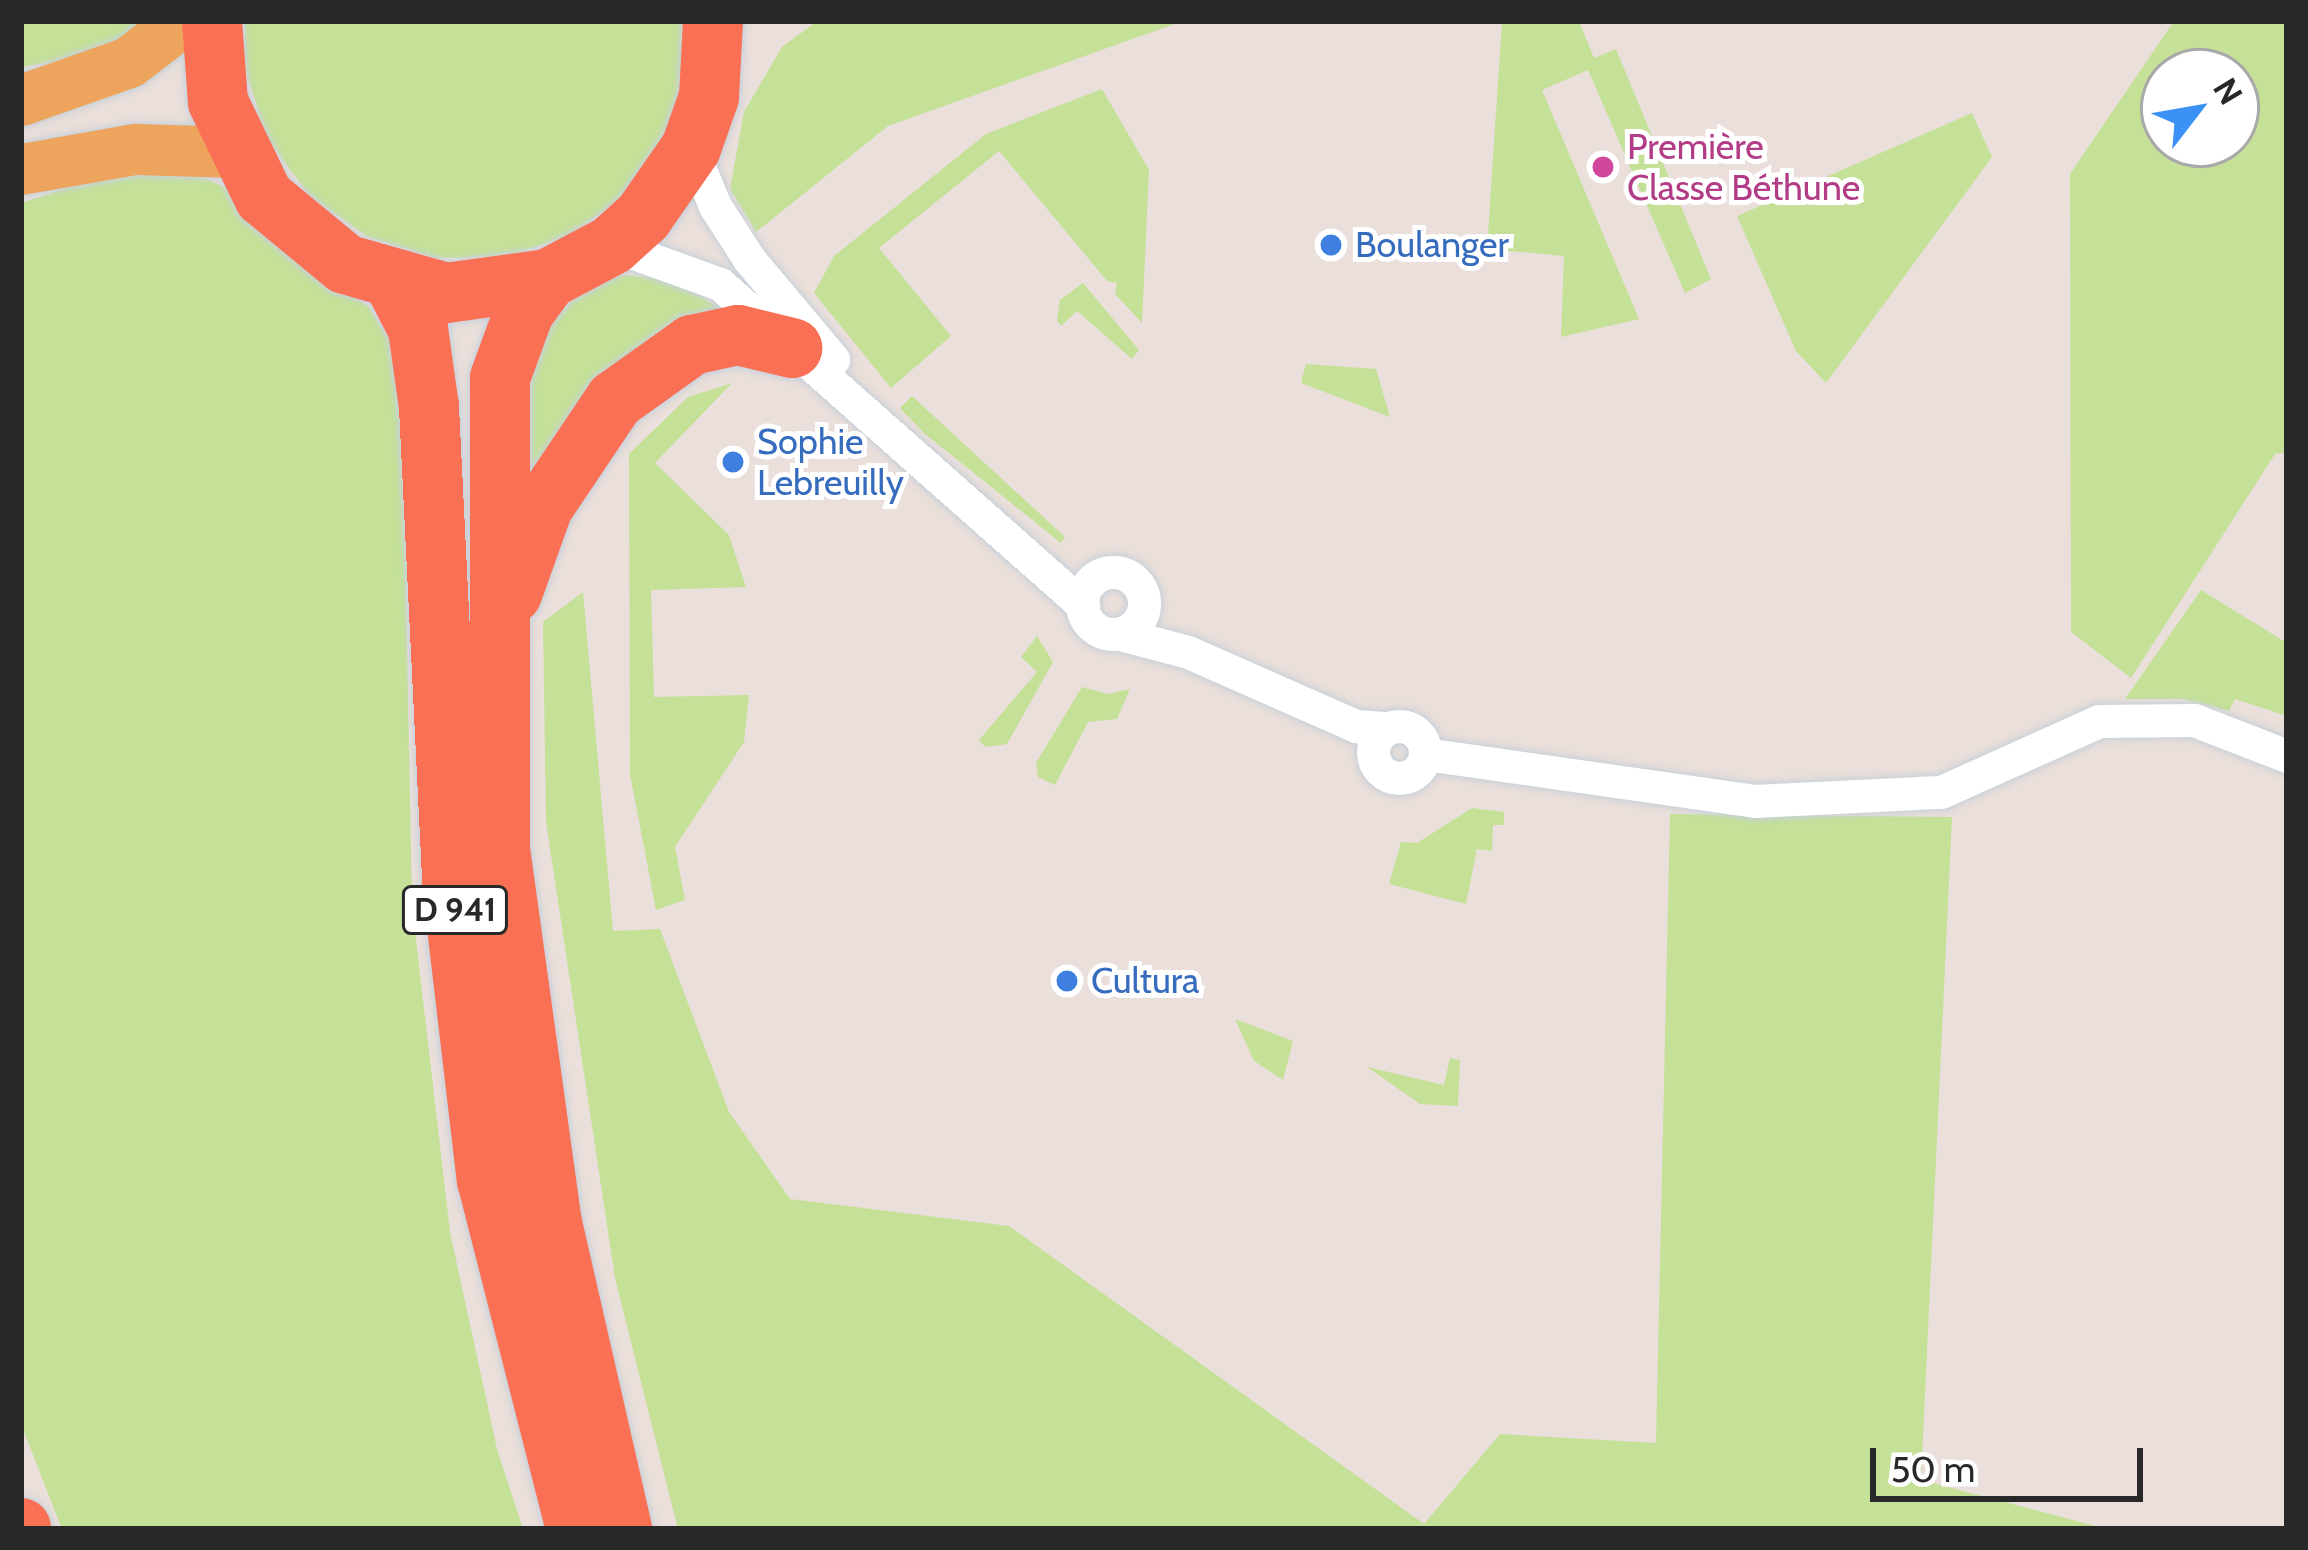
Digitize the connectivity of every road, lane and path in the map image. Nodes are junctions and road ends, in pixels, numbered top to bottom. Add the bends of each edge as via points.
1 (182, 21) edge
2 (212, 21) edge
3 (725, 28) edge
4 (21, 100) edge
5 (692, 148) junction
6 (235, 152) junction
7 (21, 170) edge
8 (612, 245) junction
9 (548, 279) junction
10 (395, 284) junction
11 (792, 348) junction
12 (854, 398) junction
13 (1087, 593) junction
14 (1146, 603) junction
15 (497, 634) junction
16 (1120, 634) junction
17 (1188, 652) junction
18 (2287, 756) edge
19 (576, 1529) edge
20 (622, 1529) edge

1 - 4 main road via 129,62
2 - 6 highway via 218,102
3 - 5 highway
5 - 8 highway via 671,184
5 - 12 street via 715,206 810,325
6 - 7 main road via 135,149
6 - 10 highway via 301,235
8 - 9 highway
8 - 11 street via 719,284
9 - 10 highway via 498,291
9 - 15 highway, D 941 via 524,312 500,378
10 - 19 highway, D 941 via 418,329 429,407 452,884 487,1180
11 - 12 street
11 - 15 highway via 738,335 692,345 615,400 543,507
12 - 13 street via 914,459
13 - 14 street via 1123,574
13 - 16 street via 1096,628
14 - 16 street via 1138,622
14 - 17 street
15 - 20 highway, D 941 via 500,849 525,1062 591,1417
16 - 17 street
17 - 18 street via 1372,736 1380,770 1402,778 1425,754 1754,801 1942,792 2099,721 2194,721

